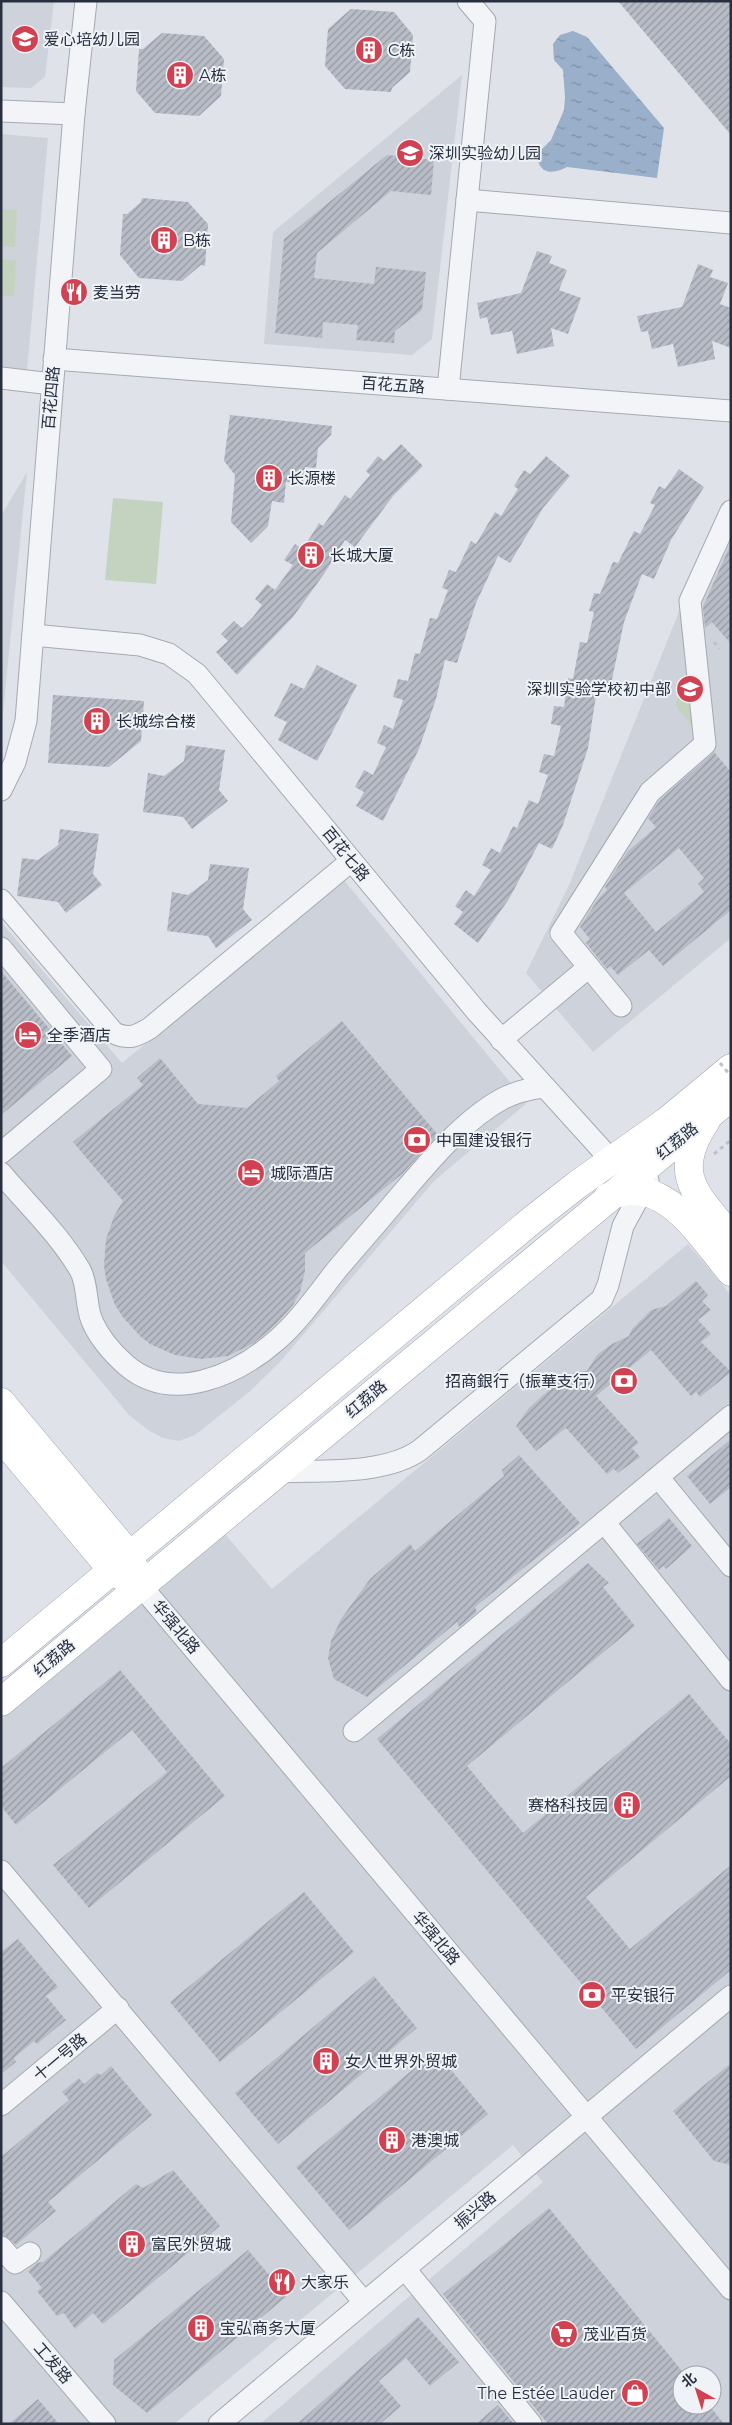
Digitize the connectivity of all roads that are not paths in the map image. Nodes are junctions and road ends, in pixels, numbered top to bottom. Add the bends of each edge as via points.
1 (86, 1) edge
2 (468, 1) edge
3 (1, 111) edge
4 (74, 114) junction
5 (467, 200) junction
6 (731, 223) edge
7 (54, 359) junction
8 (1, 378) edge
9 (52, 384) junction
10 (448, 389) junction
11 (731, 410) edge
12 (731, 512) edge
13 (33, 635) junction
14 (8, 760) edge
15 (1, 790) edge
16 (351, 861) junction
17 (1, 900) edge
18 (1, 948) edge
19 (588, 967) junction
20 (621, 1006) dead end
21 (501, 1040) junction
22 (725, 1065) edge
23 (543, 1087) junction
24 (724, 1103) edge
25 (668, 1149) junction
26 (1, 1152) edge
27 (612, 1161) junction
28 (1, 1172) edge
29 (642, 1191) junction
30 (607, 1198) junction
31 (731, 1237) edge
32 (731, 1272) edge
33 (1, 1402) edge
34 (731, 1416) edge
35 (1, 1437) edge
36 (279, 1472) junction
37 (658, 1477) junction
38 (604, 1522) junction
39 (121, 1563) junction
40 (731, 1566) edge
41 (142, 1586) junction
42 (1, 1663) edge
43 (731, 1680) edge
44 (1, 1702) edge
45 (354, 1731) dead end
46 (1, 1872) edge
47 (731, 1996) edge
48 (118, 2008) junction
49 (1, 2105) edge
50 (586, 2116) junction
51 (1, 2247) edge
52 (30, 2254) dead end
53 (405, 2269) junction
54 (731, 2289) edge
55 (1, 2302) edge
56 (364, 2302) junction
57 (105, 2424) edge
58 (219, 2424) edge
59 (531, 2424) edge

1 - 4 street, 百花四路
2 - 5 street via 485,21
3 - 4 street
4 - 7 street, 百花四路
5 - 6 street
5 - 10 street
7 - 9 street, 百花四路
7 - 10 street, 百花五路
8 - 9 street
9 - 13 street, 百花四路
10 - 11 street, 百花五路
12 - 19 street via 690,601 705,744 650,792 561,933
13 - 14 street, 百花四路 via 26,721
13 - 16 street, 百花七路 via 140,645 162,651 183,663 208,686
14 - 15 street, 百花四路
16 - 17 street via 150,1028 124,1038 114,1034
16 - 21 street, 百花七路
18 - 26 street via 101,1069
19 - 20 street
19 - 21 street
21 - 23 street, 百花七路
22 - 27 main road, 红荔路 via 667,1121
23 - 27 street, 百花七路
23 - 28 street via 515,1092 503,1098 457,1134 421,1171 278,1340 248,1362 211,1380 176,1386 149,1380 126,1366 106,1345 90,1317 81,1272
24 - 25 main road, 红荔路
24 - 31 main road via 694,1141 689,1177 699,1198
25 - 29 street
25 - 30 main road, 红荔路
27 - 39 main road, 红荔路 via 532,1220
29 - 30 main road via 624,1192
29 - 32 main road via 660,1197 677,1209
29 - 36 street via 623,1226 602,1299 420,1450 402,1460 380,1466
30 - 36 main road, 红荔路
33 - 39 main road, 华强北路
34 - 37 street
35 - 39 main road, 华强北路
36 - 41 main road, 红荔路
37 - 38 street
37 - 40 street
38 - 43 street
38 - 45 street
39 - 41 main road, 华强北路
39 - 42 main road, 红荔路
41 - 44 main road, 红荔路
41 - 50 street, 华强北路
46 - 48 street
47 - 50 street, 振兴路
48 - 49 street, 十一号路
48 - 56 street
50 - 53 street, 振兴路
50 - 54 street, 华强北路
51 - 52 street via 14,2263
53 - 56 street, 振兴路
53 - 59 street
55 - 57 street, 工发路
56 - 58 street, 振兴路

